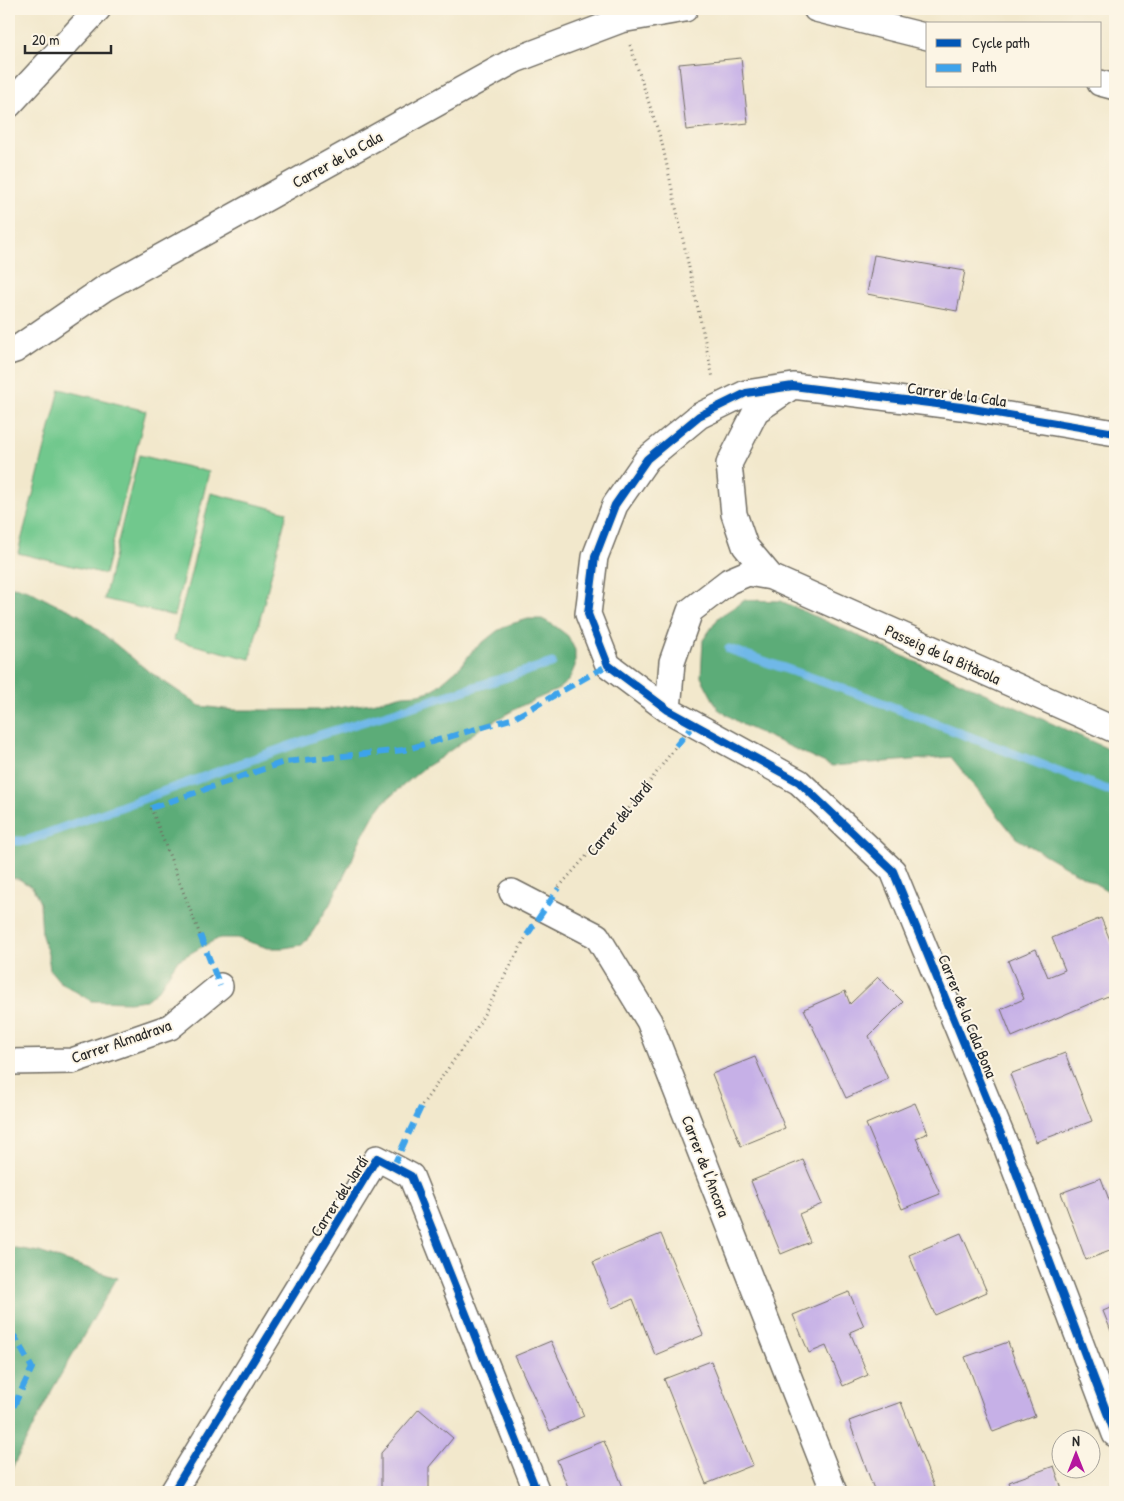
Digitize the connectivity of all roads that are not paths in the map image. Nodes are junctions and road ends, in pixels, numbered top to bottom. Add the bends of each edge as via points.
1 (98, 9) edge
2 (685, 9) edge
3 (816, 9) edge
4 (926, 36) edge
5 (1102, 84) edge
6 (1115, 87) edge
7 (9, 105) edge
8 (9, 352) edge
9 (793, 386) junction
10 (719, 406) joint
11 (1115, 433) edge
12 (772, 577) junction
13 (668, 710) junction
14 (1115, 730) edge
15 (512, 892) dead end
16 (220, 986) dead end
17 (9, 1062) edge
18 (1115, 1434) edge
19 (173, 1492) edge
20 (537, 1492) edge
21 (834, 1492) edge

1 - 7 street
2 - 8 street, Carrer de la Cala via 621,20 515,60 106,288
3 - 4 street
5 - 6 street
9 - 10 street, Carrer de la Cala via 746,393
9 - 11 street, Carrer de la Cala via 961,407
9 - 12 street via 756,411 729,464 734,514 745,546
10 - 13 street, Carrer de la Cala Bona via 698,416 647,459 614,504 595,557 588,614 608,665
12 - 13 street via 748,573 729,581 690,611 672,662
12 - 14 street, Passeig de la Bitàcola
13 - 18 street, Carrer de la Cala Bona via 800,782 893,871 1006,1146
15 - 21 street, Carrer de l'Ancora via 597,936 649,1021
16 - 17 street, Carrer Almadrava via 170,1027 72,1060
19 - 20 street, Carrer del Jardí via 377,1158 411,1176

